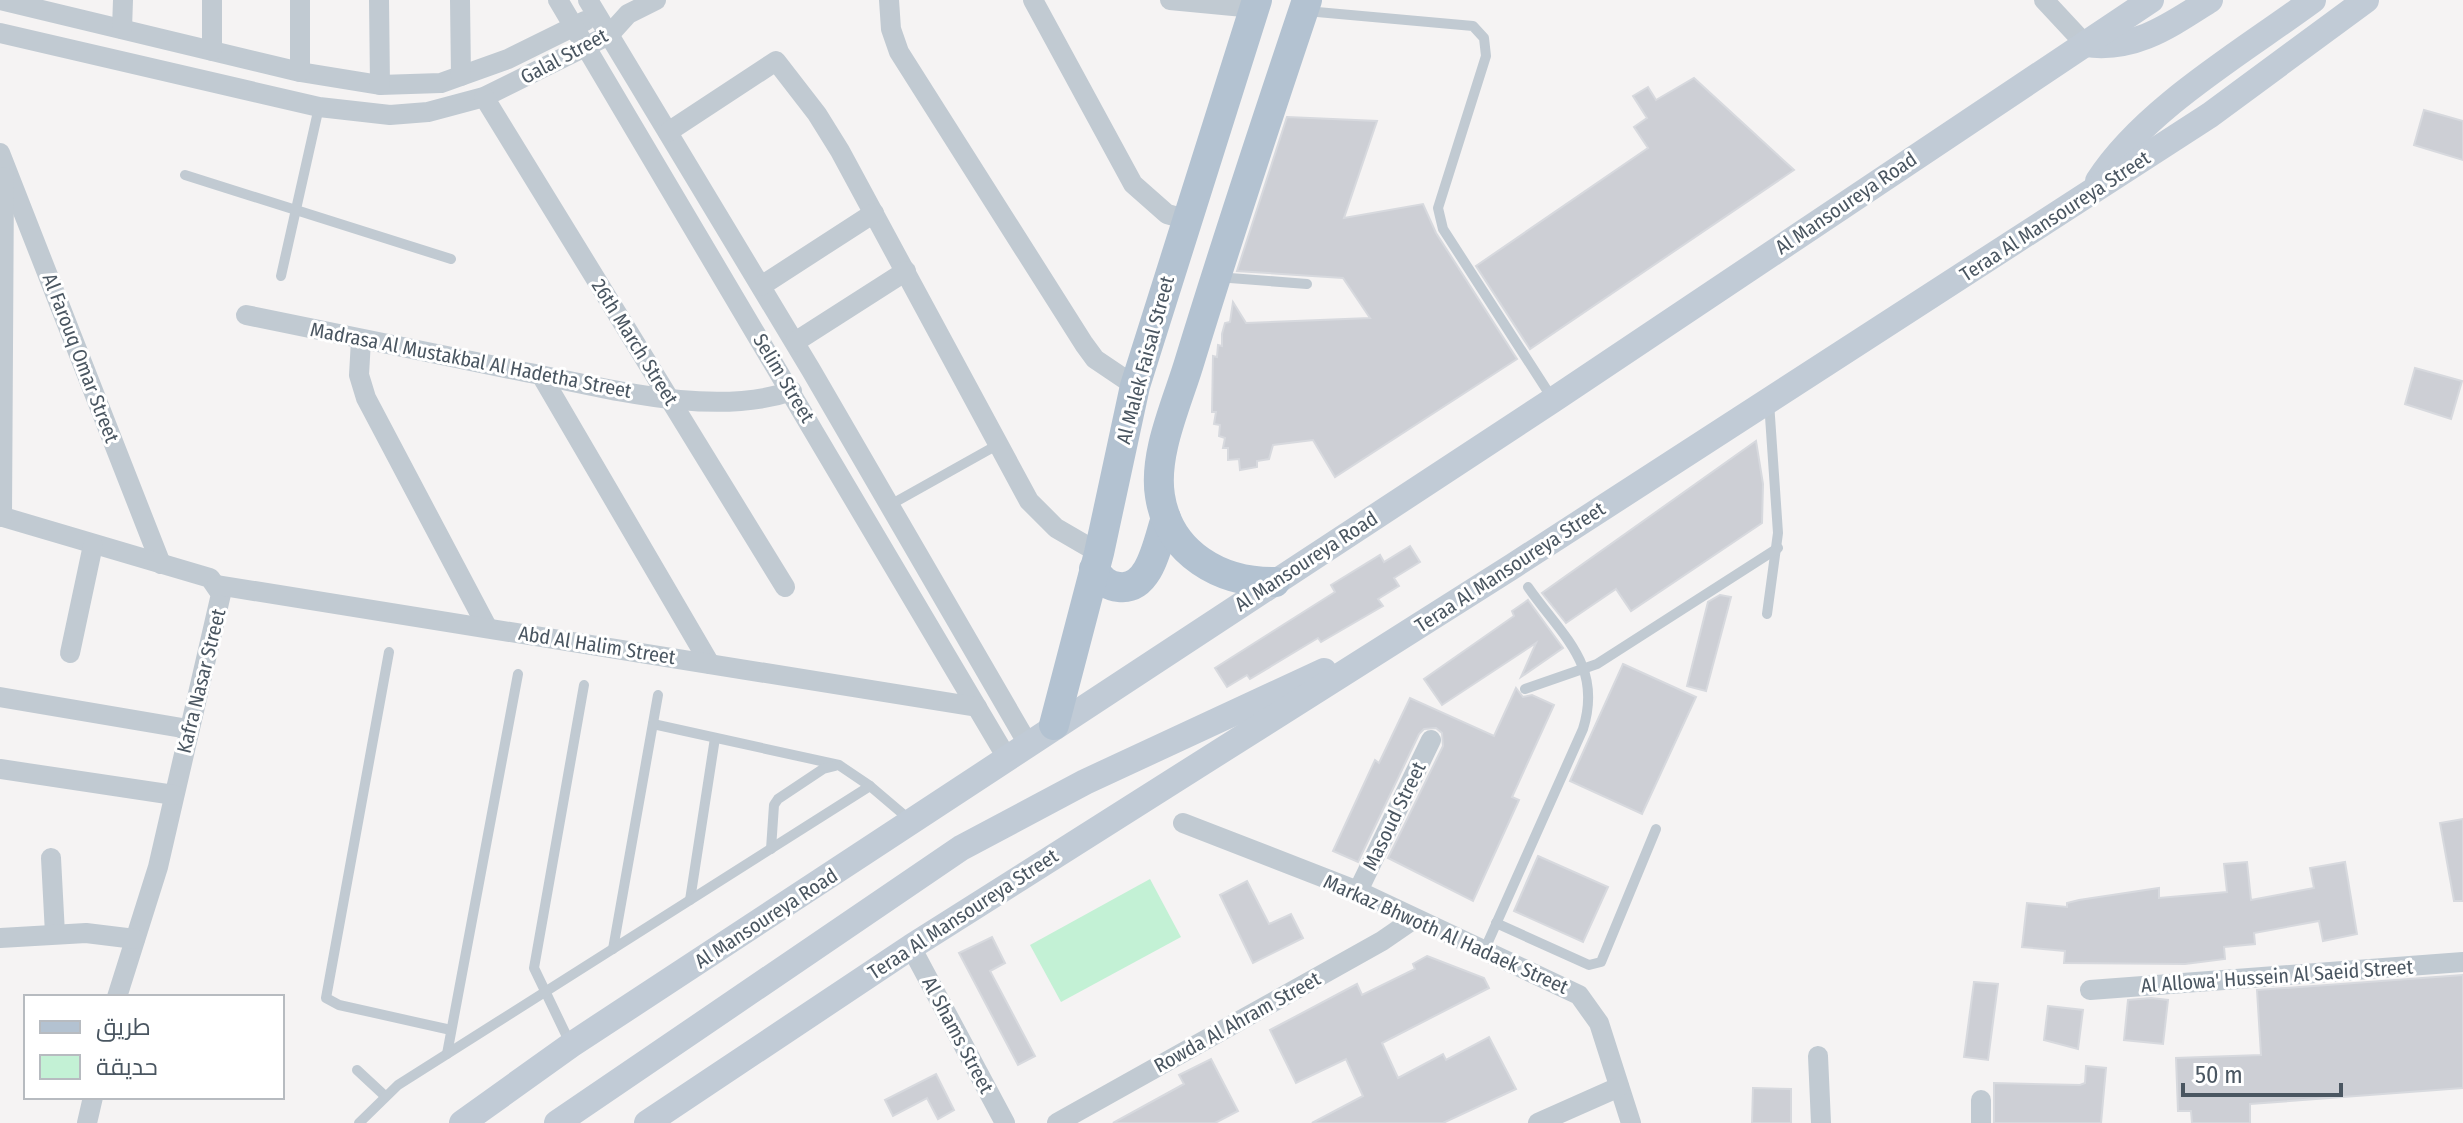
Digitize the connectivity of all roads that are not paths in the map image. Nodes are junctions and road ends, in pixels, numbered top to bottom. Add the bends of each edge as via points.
1 (0, 0) edge
2 (123, 0) edge
3 (212, 0) edge
4 (300, 0) edge
5 (379, 0) edge
6 (460, 0) edge
7 (558, 0) edge
8 (656, 0) edge
9 (889, 0) edge
10 (1033, 0) edge
11 (1170, 0) edge
12 (2044, 0) edge
13 (2151, 0) edge
14 (2210, 0) edge
15 (2313, 0) edge
16 (2366, 0) edge
17 (1256, 4) edge
18 (1305, 5) edge
19 (592, 8) edge
20 (628, 14) junction
21 (574, 27) junction
22 (122, 29) junction
23 (0, 33) edge
24 (609, 35) junction
25 (2085, 44) junction
26 (587, 48) junction
27 (212, 51) junction
28 (300, 72) junction
29 (461, 76) junction
30 (380, 85) junction
31 (484, 97) junction
32 (319, 107) junction
33 (668, 132) junction
34 (2, 158) edge
35 (185, 175) dead end
36 (2089, 194) junction
37 (296, 210) junction
38 (874, 213) junction
39 (1185, 219) junction
40 (451, 259) dead end
41 (906, 271) junction
42 (281, 276) dead end
43 (1215, 277) junction
44 (1307, 284) dead end
45 (761, 286) junction
46 (246, 315) dead end
47 (361, 340) junction
48 (795, 342) junction
49 (541, 375) junction
50 (1135, 386) junction
51 (792, 391) junction
52 (669, 397) junction
53 (1553, 400) junction
54 (1769, 401) junction
55 (999, 444) junction
56 (890, 505) junction
57 (1, 517) edge
58 (1166, 518) junction
59 (93, 545) junction
60 (1778, 548) junction
61 (1096, 561) junction
62 (161, 564) junction
63 (1275, 582) junction
64 (217, 585) junction
65 (785, 587) dead end
66 (1528, 587) dead end
67 (1767, 614) dead end
68 (487, 627) junction
69 (389, 652) dead end
70 (70, 653) dead end
71 (1365, 660) junction
72 (710, 664) junction
73 (1585, 670) junction
74 (518, 674) dead end
75 (584, 685) dead end
76 (1525, 689) dead end
77 (658, 695) dead end
78 (0, 697) edge
79 (977, 707) junction
80 (653, 724) junction
81 (1054, 725) junction
82 (188, 729) junction
83 (715, 738) junction
84 (1431, 740) dead end
85 (1017, 751) junction
86 (839, 765) junction
87 (0, 769) edge
88 (870, 786) junction
89 (174, 795) junction
90 (912, 822) junction
91 (1183, 823) dead end
92 (1656, 829) dead end
93 (771, 849) junction
94 (51, 858) dead end
95 (1358, 891) junction
96 (690, 900) junction
97 (1414, 919) junction
98 (1496, 923) junction
99 (55, 934) junction
100 (0, 938) edge
101 (135, 939) junction
102 (911, 947) junction
103 (613, 949) junction
104 (1484, 951) junction
105 (2463, 962) edge
106 (2090, 990) dead end
107 (542, 991) junction
108 (118, 995) edge
109 (451, 1030) junction
110 (571, 1045) junction
111 (447, 1054) junction
112 (1818, 1056) dead end
113 (357, 1070) dead end
114 (1619, 1087) junction
115 (385, 1096) junction
116 (93, 1099) edge
117 (1981, 1100) dead end
118 (87, 1123) edge
119 (359, 1123) edge
120 (462, 1123) edge
121 (557, 1123) edge
122 (647, 1123) edge
123 (1005, 1123) edge
124 (1057, 1123) edge
125 (1538, 1123) edge
126 (1631, 1123) edge
127 (1821, 1123) edge
128 (1981, 1123) edge

1 - 22 street, Galal Street
2 - 22 street
3 - 27 street
4 - 28 street
5 - 30 street
6 - 29 street
7 - 21 street, Selim Street
8 - 20 street
9 - 50 street via 899,52 1084,344 1095,359
10 - 39 street via 1133,184 1167,214
11 - 17 street
12 - 25 street
13 - 25 main road, Al Mansoureya Road
14 - 25 main road via 2148,38 2117,46
15 - 36 main road via 2144,127
16 - 36 main road, Teraa Al Mansoureya Street via 2210,115
17 - 39 main road, Al Malek Faisal Street
18 - 43 main road, Al Malek Faisal Street
18 - 53 lane via 1473,26 1484,38 1486,56 1438,208 1443,229
19 - 20 street, Galal Street
19 - 21 street, Galal Street
19 - 24 street, Selim Street
20 - 24 street, Galal Street
21 - 26 street, Selim Street
21 - 29 street, Galal Street
22 - 27 street, Galal Street
23 - 32 street, Galal Street
24 - 26 street, Galal Street
24 - 33 street, Selim Street
25 - 53 main road, Al Mansoureya Road
26 - 31 street, Galal Street
26 - 51 street, Selim Street
27 - 28 street, Galal Street
28 - 30 street, Galal Street
29 - 30 street, Galal Street via 441,83
31 - 32 street, Galal Street via 403,114
31 - 52 street, 26th March Street
32 - 37 lane
33 - 38 street via 776,61 817,114
33 - 45 street, Selim Street
34 - 57 street
34 - 62 street, Al Farouq Omar Street
35 - 37 lane
36 - 54 main road, Teraa Al Mansoureya Street
37 - 40 lane
37 - 42 lane
38 - 41 street
38 - 45 street
39 - 50 main road, Al Malek Faisal Street
41 - 48 street
41 - 55 street
43 - 44 lane
43 - 58 main road, Al Malek Faisal Street via 1159,472
45 - 48 street, Selim Street
46 - 47 street, Madrasa Al Mustakbal Al Hadetha Street
47 - 49 street, Madrasa Al Mustakbal Al Hadetha Street
47 - 68 street via 358,363 366,398
48 - 56 street, Selim Street
49 - 52 street, Madrasa Al Mustakbal Al Hadetha Street
49 - 72 street
50 - 61 main road, Al Malek Faisal Street
51 - 52 street, Madrasa Al Mustakbal Al Hadetha Street via 741,402
51 - 79 street, Selim Street
52 - 65 street, 26th March Street
53 - 63 main road, Al Mansoureya Road
54 - 60 lane
54 - 71 main road, Teraa Al Mansoureya Street
55 - 56 lane
55 - 61 street via 1029,501
56 - 85 street, Selim Street
57 - 59 street, Kafra Nasar Street
58 - 61 main road via 1140,581 1126,587 1110,585
58 - 63 main road, Al Malek Faisal Street via 1177,538 1210,569 1241,580
59 - 62 street, Kafra Nasar Street
59 - 70 street
60 - 67 lane
60 - 73 lane
61 - 81 main road, Al Malek Faisal Street
62 - 64 street, Kafra Nasar Street via 210,578
63 - 81 main road, Al Mansoureya Road
64 - 68 street, Abd Al Halim Street
64 - 82 street, Kafra Nasar Street via 221,604
66 - 73 lane
68 - 72 street, Abd Al Halim Street
69 - 109 lane via 326,998
71 - 102 main road, Teraa Al Mansoureya Street
71 - 121 main road via 1308,677 1085,782 961,848
72 - 79 street, Abd Al Halim Street
73 - 76 lane
73 - 98 lane via 1591,703 1583,729
74 - 109 lane
75 - 107 lane via 535,948 534,968
77 - 80 lane
78 - 82 street
79 - 85 street, Selim Street
80 - 83 lane
80 - 103 lane
81 - 85 main road, Al Mansoureya Road
82 - 89 street, Kafra Nasar Street
83 - 86 lane
83 - 96 lane
84 - 95 street, Masoud Street
85 - 90 main road, Al Mansoureya Road
86 - 88 lane
86 - 93 lane via 823,769 778,799
87 - 89 street
88 - 90 lane
88 - 93 lane
89 - 101 street, Kafra Nasar Street
90 - 110 main road, Al Mansoureya Road
91 - 95 street, Markaz Bhwoth Al Hadaek Street
92 - 98 lane via 1601,962 1589,965
93 - 96 lane
94 - 99 street
95 - 97 street, Markaz Bhwoth Al Hadaek Street
96 - 103 lane
97 - 104 street, Markaz Bhwoth Al Hadaek Street
97 - 124 street, Rowda Al Ahram Street
98 - 104 lane
99 - 100 street
99 - 101 street
101 - 108 street, Kafra Nasar Street
102 - 122 main road, Teraa Al Mansoureya Street
102 - 123 street, Al Shams Street
103 - 107 lane
104 - 114 street, Markaz Bhwoth Al Hadaek Street via 1579,995 1599,1023
105 - 106 street, Al Allowa' Hussein Al Saeid Street
107 - 110 lane
107 - 111 lane
109 - 111 lane
110 - 120 main road, Al Mansoureya Road
111 - 115 lane
112 - 127 street
113 - 115 lane
114 - 125 street
114 - 126 street, Markaz Bhwoth Al Hadaek Street
115 - 119 lane
116 - 118 street
117 - 128 street

